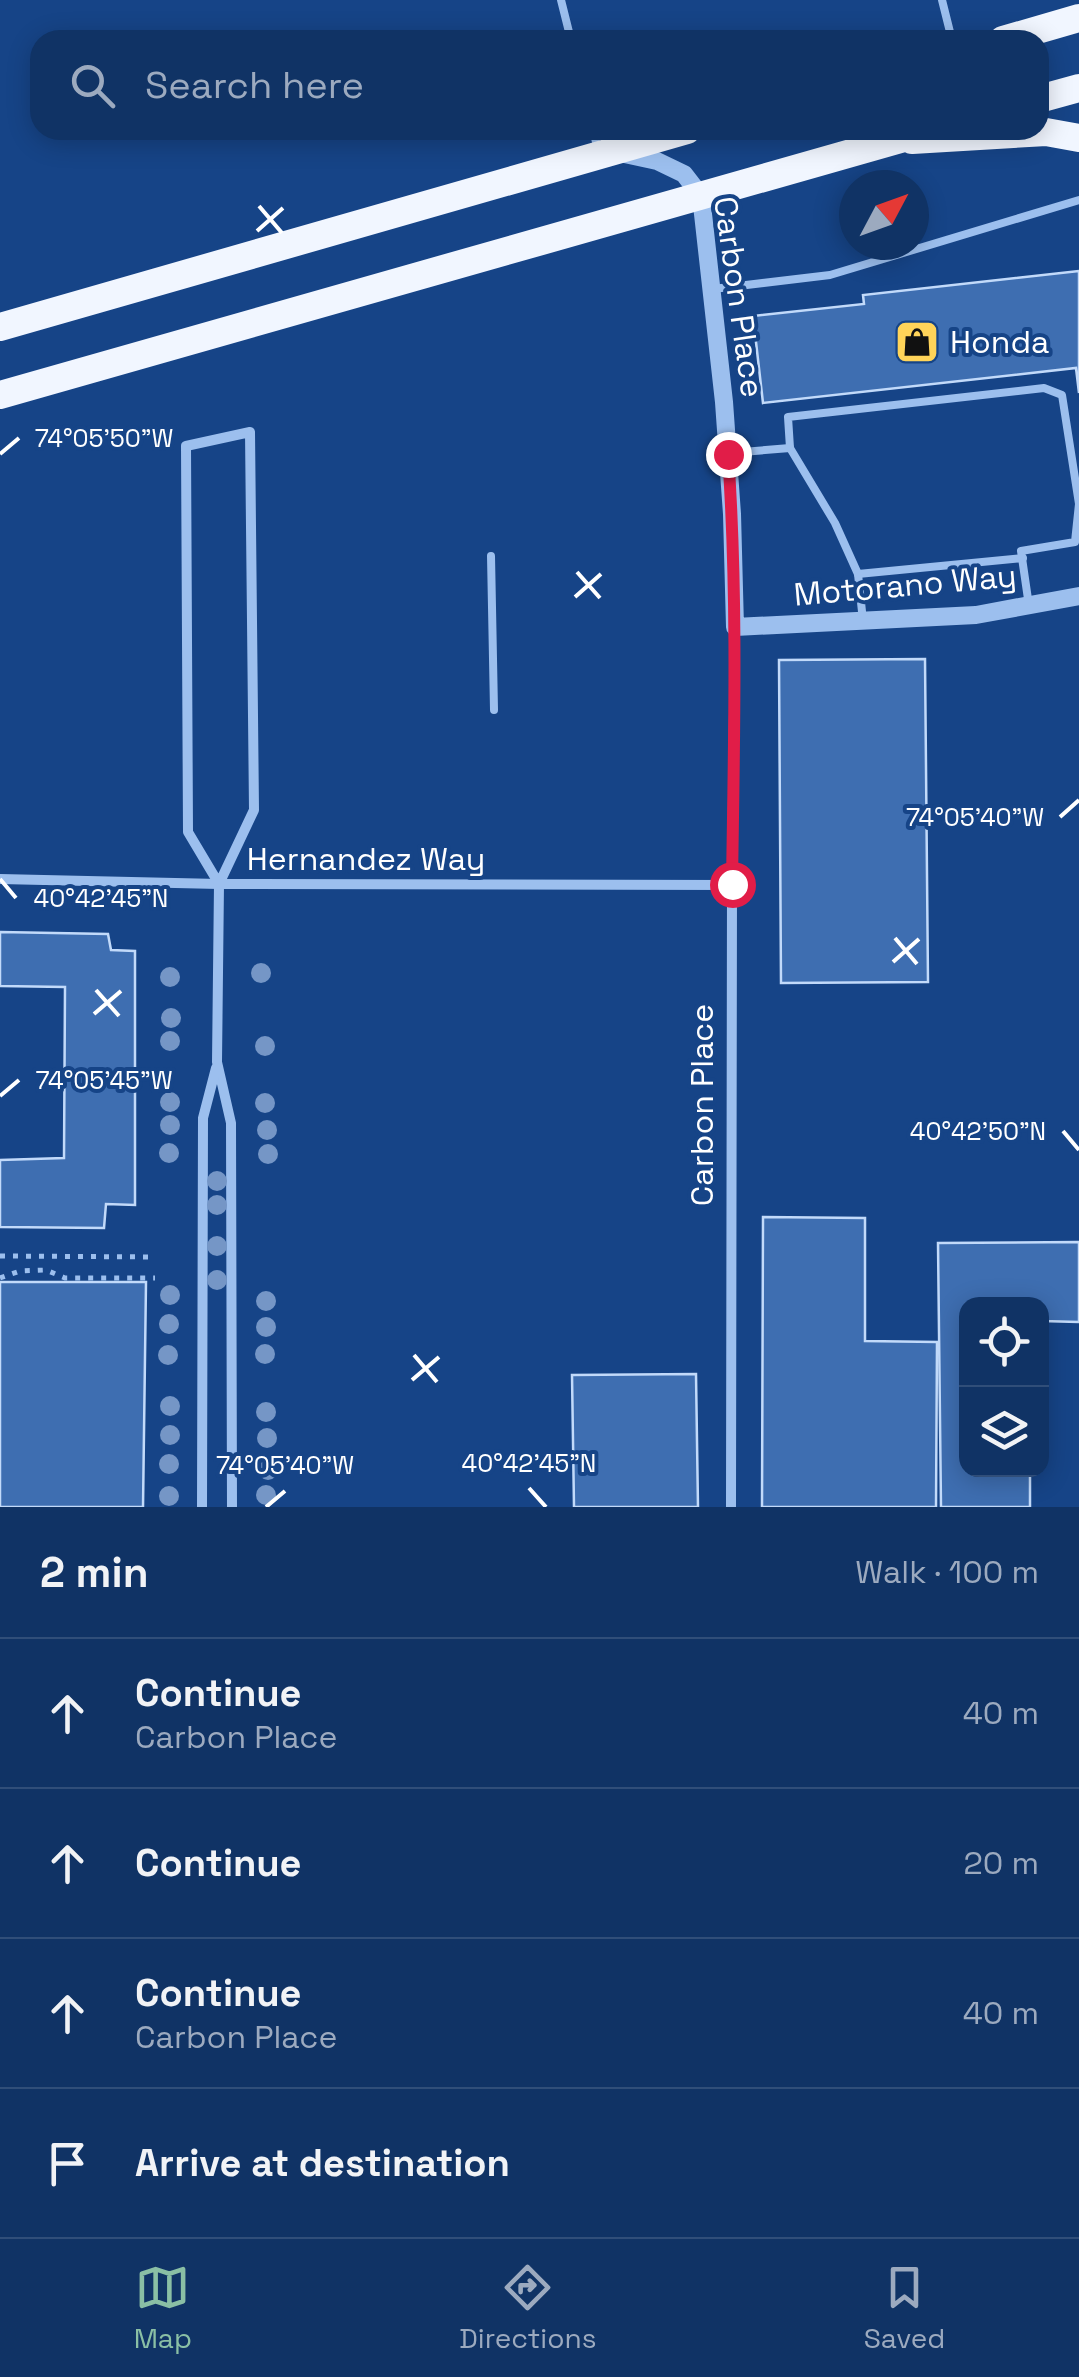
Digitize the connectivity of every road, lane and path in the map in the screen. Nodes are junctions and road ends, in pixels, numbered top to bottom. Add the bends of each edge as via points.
1 (560, 0) edge
2 (942, 0) edge
3 (1079, 18) edge
4 (568, 30) edge
5 (950, 30) edge
6 (1038, 30) edge
7 (1079, 88) edge
8 (1049, 97) edge
9 (1049, 133) edge
10 (1079, 138) edge
11 (634, 140) edge
12 (898, 140) edge
13 (922, 140) edge
14 (891, 142) junction
15 (602, 146) edge
16 (700, 196) junction
17 (1079, 200) edge
18 (712, 289) junction
19 (0, 327) edge
20 (0, 395) edge
21 (790, 448) junction
22 (728, 454) junction
23 (1077, 480) edge
24 (492, 556) dead end
25 (1023, 558) junction
26 (858, 574) junction
27 (1079, 596) edge
28 (1030, 606) junction
29 (863, 622) junction
30 (735, 627) junction
31 (494, 710) dead end
32 (0, 879) edge
33 (219, 884) junction
34 (732, 884) junction
35 (217, 1062) junction
36 (0, 1256) edge
37 (155, 1258) dead end
38 (0, 1278) edge
39 (155, 1278) dead end
40 (202, 1507) edge
41 (232, 1507) edge
42 (731, 1507) edge

1 - 4 lane
2 - 5 lane
3 - 6 highway
7 - 8 highway
9 - 10 highway
11 - 15 highway
12 - 14 highway
13 - 14 highway
14 - 16 highway
15 - 16 street, Carbon Place via 657,160 684,174
15 - 19 highway
16 - 18 street, Carbon Place
16 - 20 highway
17 - 18 lane via 830,275
18 - 22 street, Carbon Place
21 - 22 lane
21 - 23 lane via 788,417 1044,388 1062,395
21 - 26 lane
22 - 30 street, Carbon Place
23 - 25 lane via 1075,542 1022,551
24 - 31 lane
25 - 26 lane
25 - 28 lane
26 - 29 lane
27 - 28 street, Motorano Way
28 - 29 street, Motorano Way
29 - 30 street, Motorano Way
30 - 34 street, Carbon Place
32 - 33 street, Hernandez Way
33 - 33 street via 254,810 250,432 186,446 188,832
33 - 34 street, Hernandez Way
33 - 35 street
34 - 42 street, Carbon Place
35 - 40 street via 203,1118
35 - 41 street via 232,1123
36 - 37 path
38 - 39 path via 46,1270 65,1278

